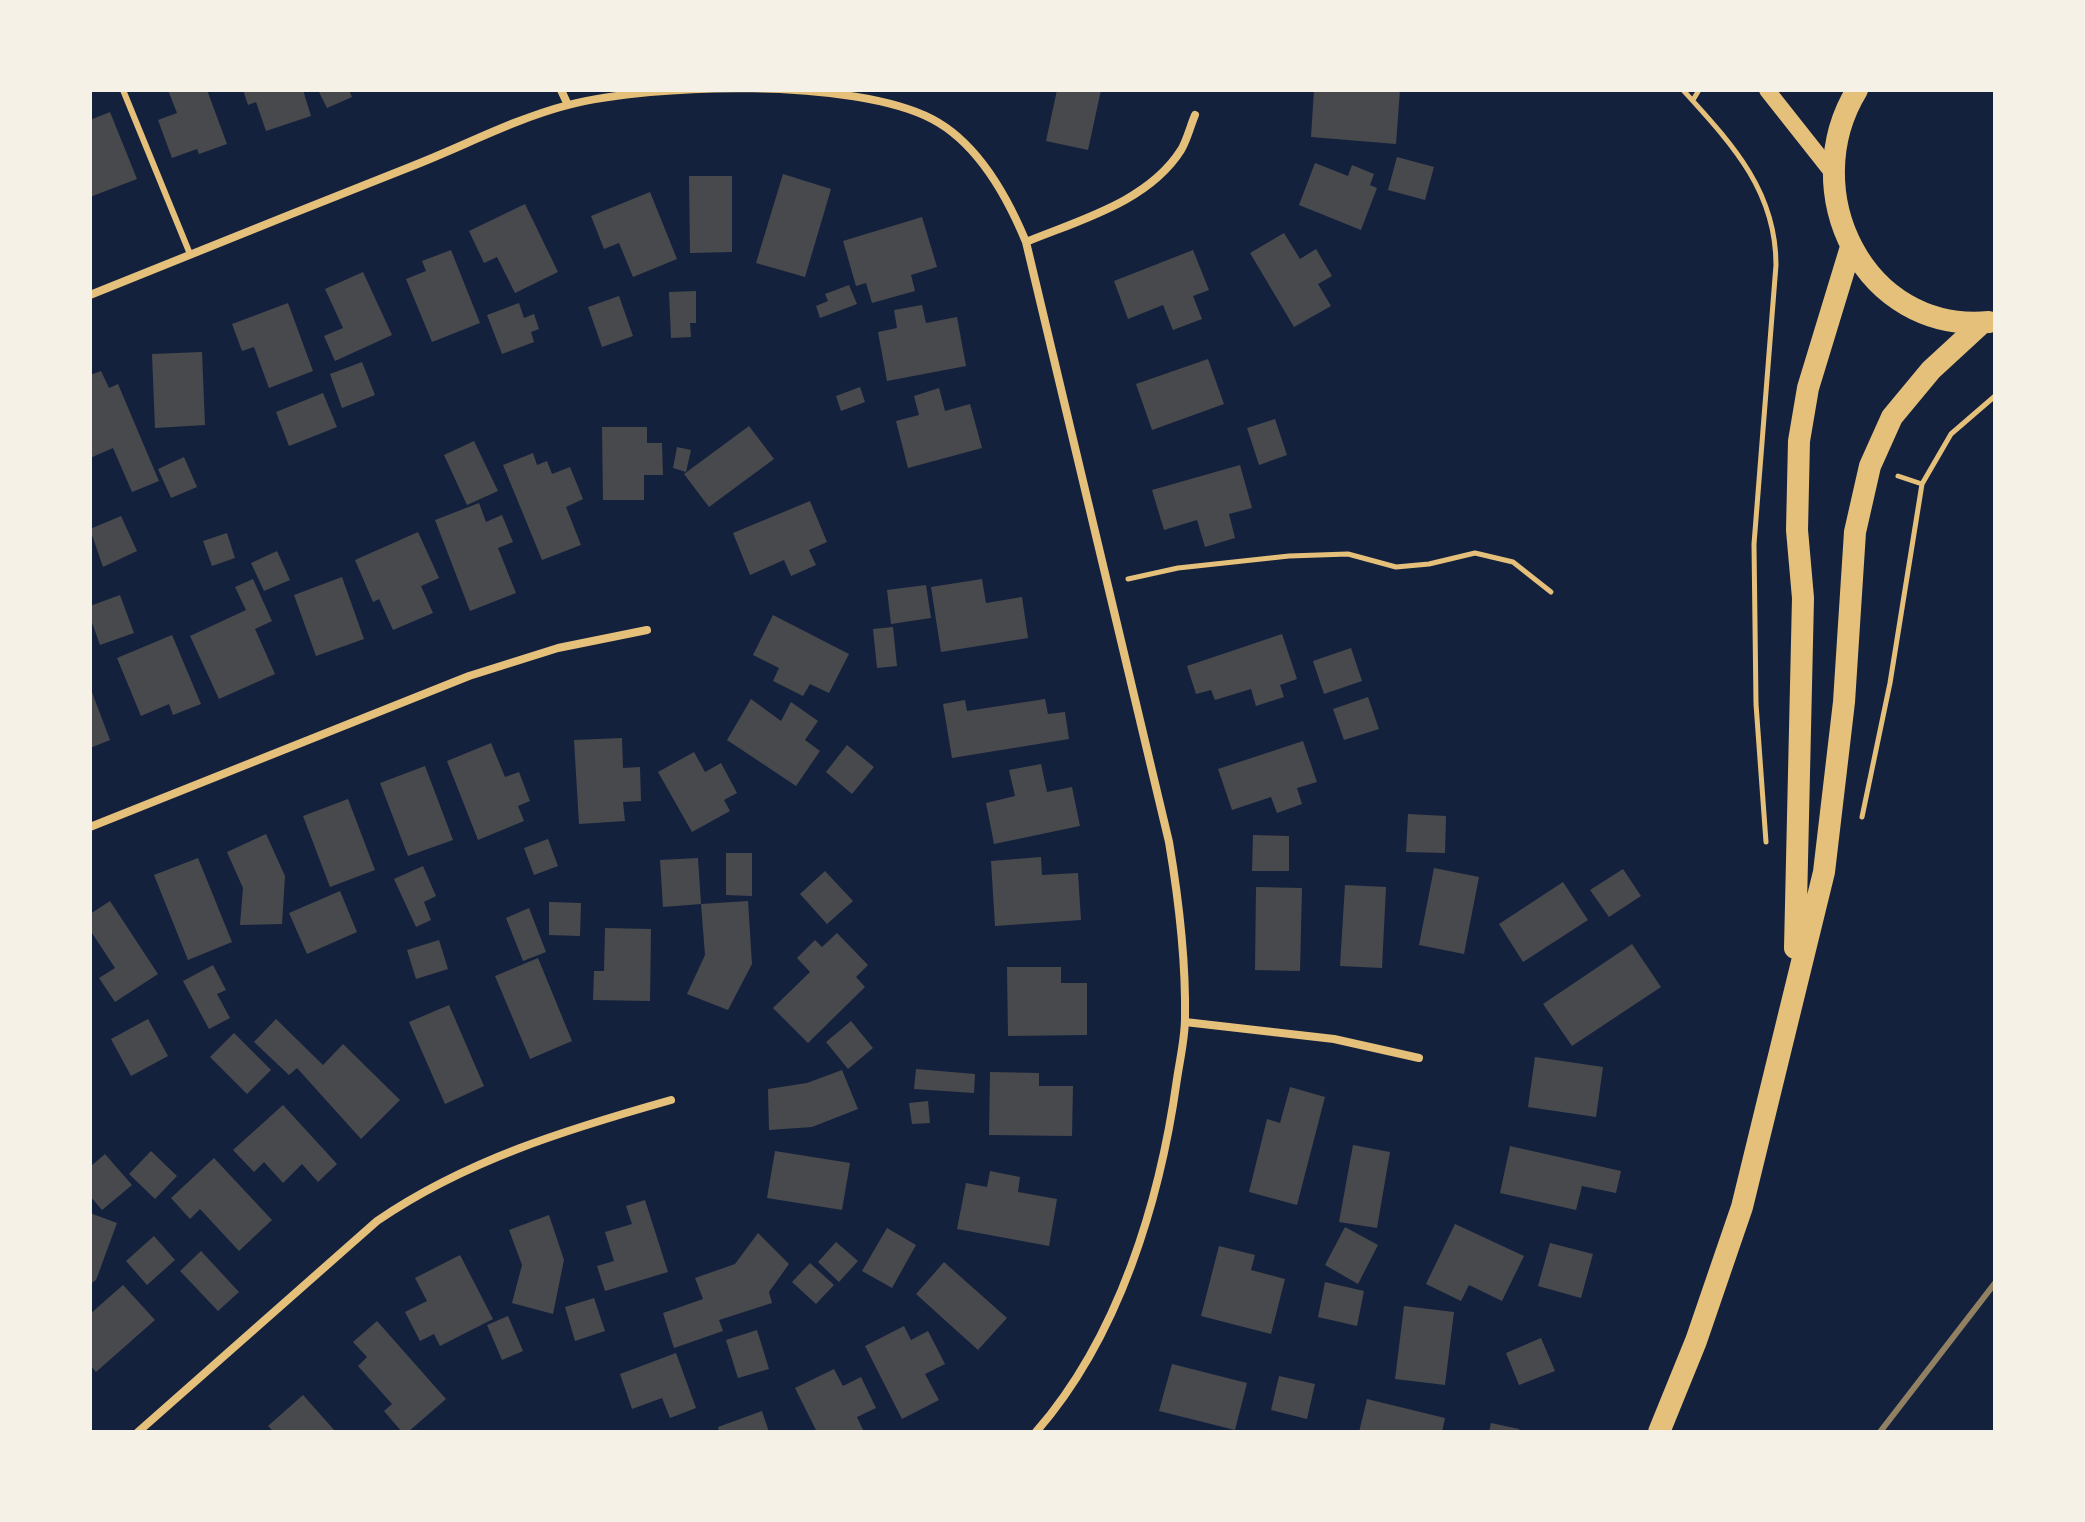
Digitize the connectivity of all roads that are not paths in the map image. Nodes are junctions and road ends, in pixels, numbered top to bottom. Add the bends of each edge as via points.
1 (123, 90) edge
2 (561, 90) edge
3 (1767, 90) edge
4 (1857, 90) edge
5 (568, 105) junction
6 (1195, 115) dead end
7 (1831, 171) junction
8 (1026, 242) junction
9 (1851, 247) junction
10 (190, 254) junction
11 (90, 295) edge
12 (1988, 322) edge
13 (647, 630) dead end
14 (90, 827) edge
15 (1795, 985) junction
16 (1185, 1022) junction
17 (1419, 1058) dead end
18 (671, 1100) dead end
19 (138, 1432) edge
20 (1036, 1432) edge
21 (1659, 1432) edge

1 - 10 lane
2 - 5 street
3 - 7 main road
4 - 7 highway via 1835,138
5 - 8 street via 655,92 741,90 836,94 897,105 934,120 986,168 1010,203
5 - 10 street
6 - 8 street via 1182,149 1144,188
7 - 9 highway via 1833,198
8 - 16 street via 1169,842 1181,913
9 - 12 highway via 1885,287 1907,303 1930,314
9 - 15 highway via 1808,388 1799,441 1797,530 1803,613
10 - 11 street
12 - 15 highway via 1931,370 1892,417 1870,466 1855,532 1844,702 1824,872
13 - 14 street via 558,648 469,676
15 - 21 highway via 1742,1207
16 - 17 street via 1334,1039
16 - 20 street via 1154,1192 1130,1263 1079,1373
18 - 19 street via 587,1123 455,1173 415,1196 377,1221

